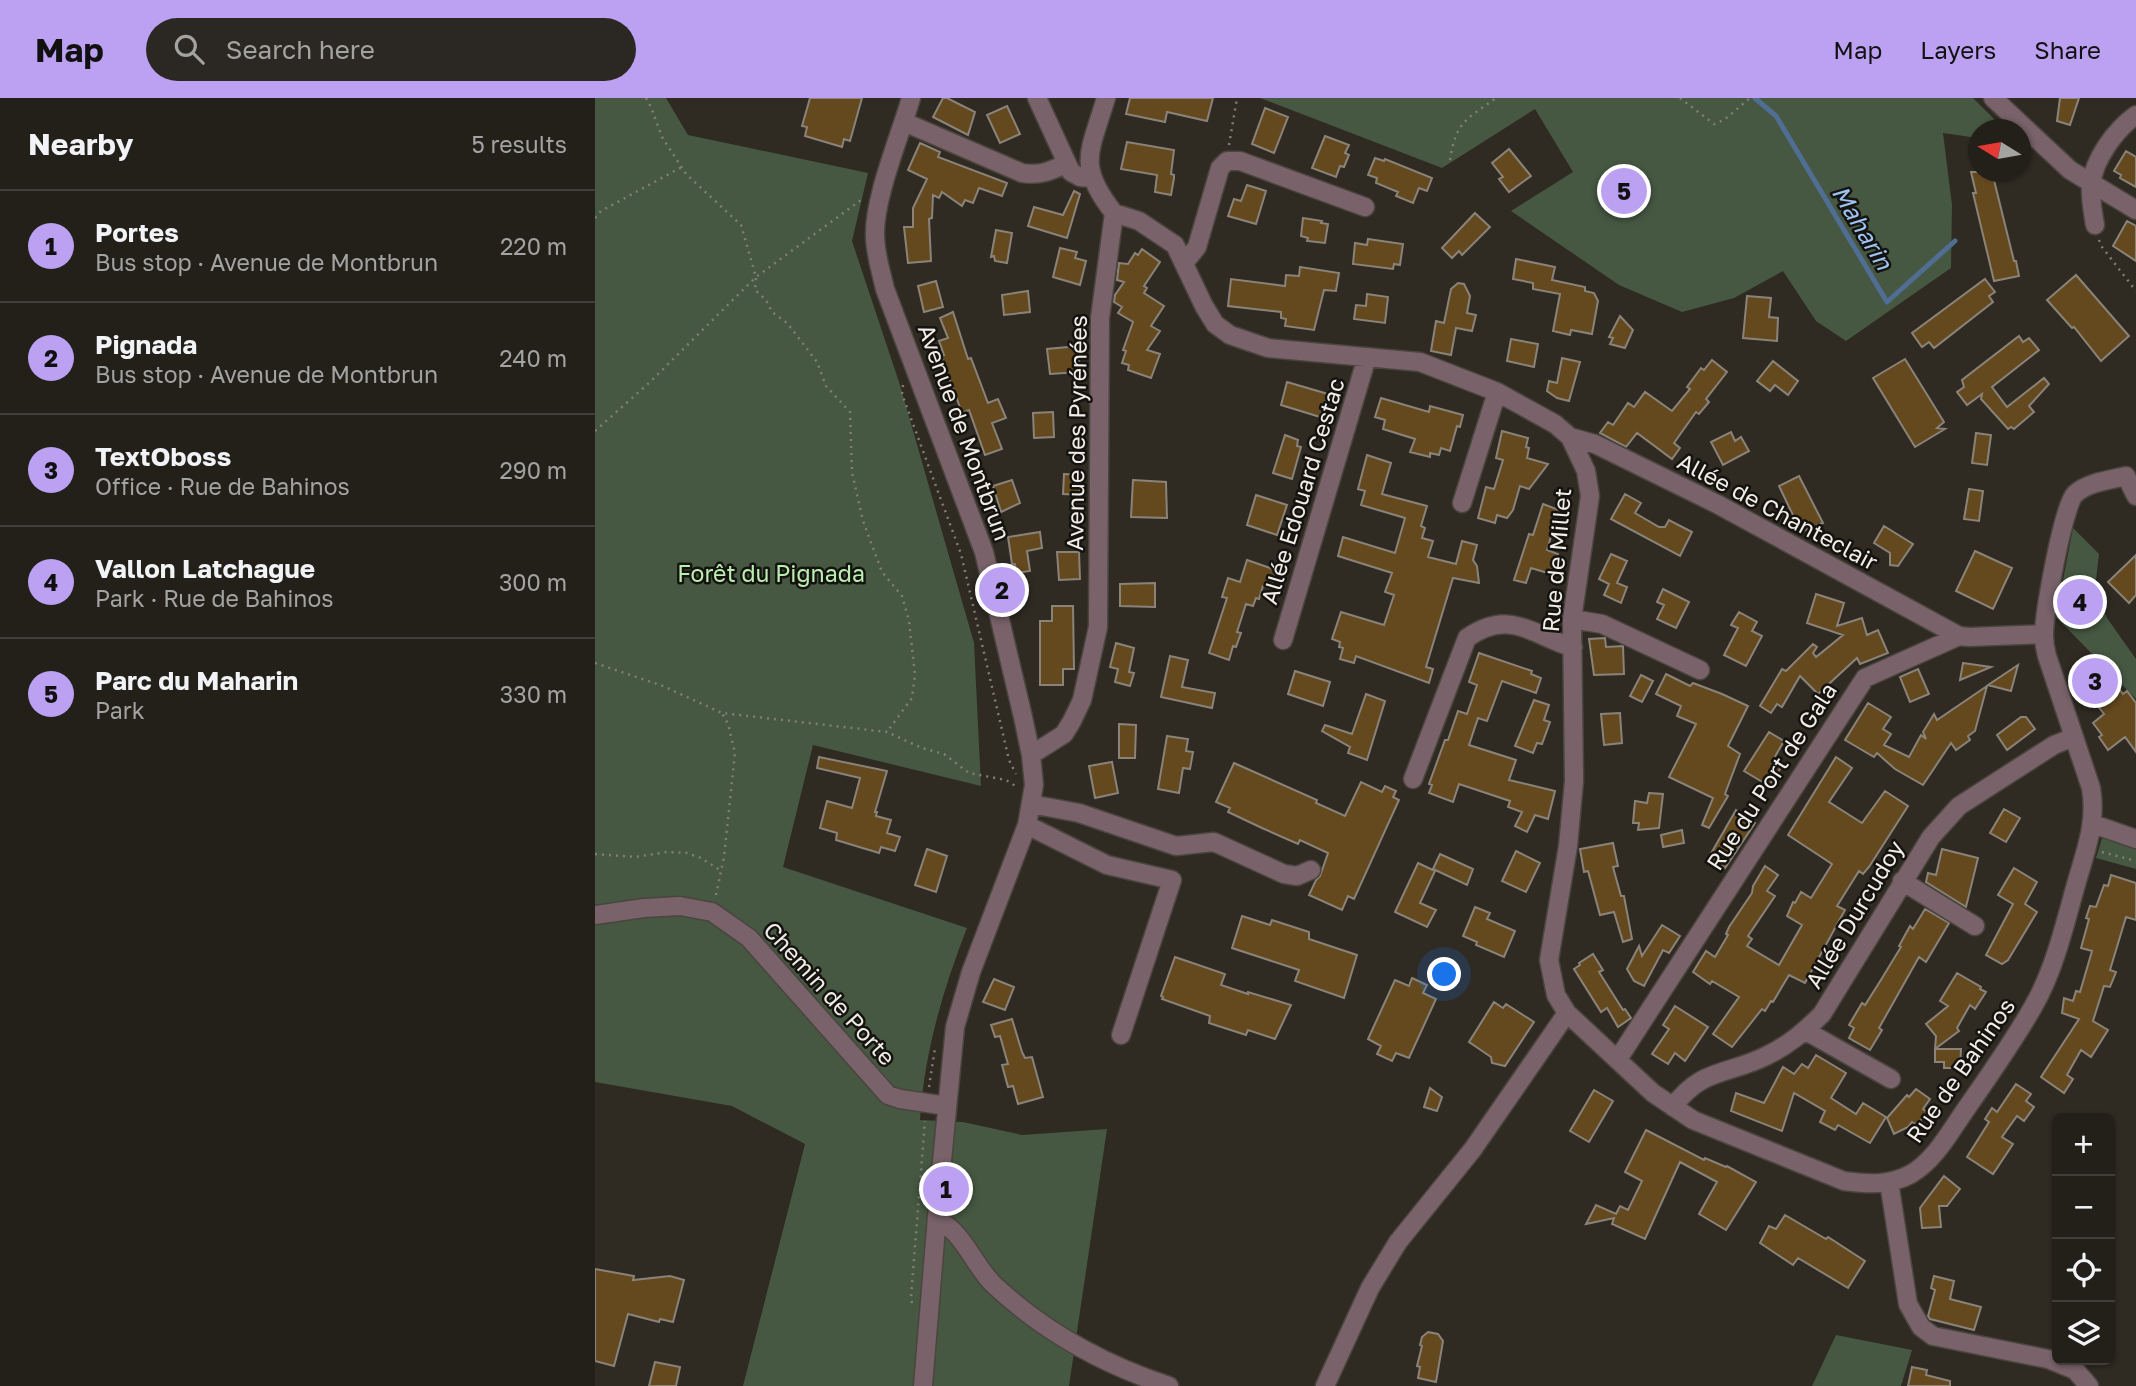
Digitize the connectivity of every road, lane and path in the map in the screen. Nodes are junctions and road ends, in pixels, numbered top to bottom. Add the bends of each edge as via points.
1 (646, 98) edge
2 (911, 98) edge
3 (1037, 98) edge
4 (1106, 98) edge
5 (1237, 98) edge
6 (1496, 98) edge
7 (1680, 98) edge
8 (1750, 98) edge
9 (1993, 98) edge
10 (2136, 115) edge
11 (904, 122) junction
12 (1450, 160) dead end
13 (1067, 163) junction
14 (683, 167) junction
15 (1220, 168) junction
16 (1091, 178) junction
17 (2092, 182) junction
18 (866, 199) dead end
19 (1365, 206) dead end
20 (2136, 209) edge
21 (1114, 213) junction
22 (595, 218) edge
23 (2095, 225) joint
24 (1185, 262) junction
25 (756, 277) junction
26 (2136, 291) edge
27 (1367, 357) junction
28 (903, 377) dead end
29 (1497, 392) junction
30 (595, 430) edge
31 (1570, 437) junction
32 (2131, 475) edge
33 (2136, 496) edge
34 (1462, 503) dead end
35 (1572, 619) junction
36 (2044, 634) junction
37 (1959, 635) junction
38 (1283, 640) dead end
39 (1573, 647) junction
40 (595, 663) edge
41 (1700, 670) dead end
42 (722, 713) junction
43 (887, 732) junction
44 (2074, 737) junction
45 (1031, 755) junction
46 (1413, 779) dead end
47 (1031, 804) junction
48 (2093, 824) junction
49 (1027, 825) junction
50 (2136, 839) edge
51 (2099, 851) dead end
52 (595, 855) edge
53 (2136, 861) edge
54 (721, 870) junction
55 (1311, 870) dead end
56 (1902, 881) junction
57 (712, 912) junction
58 (595, 915) edge
59 (1975, 926) dead end
60 (1567, 1013) junction
61 (1806, 1031) junction
62 (1121, 1035) dead end
63 (936, 1045) dead end
64 (1618, 1059) junction
65 (1891, 1079) dead end
66 (927, 1097) dead end
67 (947, 1106) junction
68 (1673, 1107) junction
69 (1889, 1182) junction
70 (937, 1220) junction
71 (923, 1386) edge
72 (1169, 1386) edge
73 (1325, 1386) edge
74 (2089, 1386) edge

1 - 14 path via 662,137
2 - 11 street, Avenue de Montbrun
3 - 13 street
4 - 16 street via 1091,147
5 - 15 path via 1230,142
6 - 12 path via 1461,123
7 - 8 path via 1714,124
9 - 17 street via 2070,170
10 - 17 street via 2105,147
11 - 13 street via 1022,173 1037,175
11 - 45 street, Avenue de Montbrun via 877,207 876,254 984,552
13 - 16 street via 1071,172
14 - 22 path
14 - 25 path via 741,225
15 - 19 street via 1227,161 1240,161
15 - 24 street via 1198,247
16 - 21 street
17 - 20 street
17 - 23 street
18 - 25 path
21 - 24 street, Rue de Millet via 1159,233
21 - 45 street, Avenue des Pyrénées via 1100,318 1098,627 1082,700 1072,721 1064,734
23 - 26 path via 2102,247
24 - 27 street, Rue de Millet via 1215,324 1230,335 1268,348
25 - 30 path
25 - 43 path via 755,289 798,337 817,362 826,386 850,412 852,472 863,521 882,572 902,596 909,621 915,675 912,698
27 - 29 street, Rue de Millet via 1420,362
27 - 38 street, Allée Edouard Cestac
28 - 43 path via 902,394 964,563 1019,788 1006,780 969,773 944,754
29 - 31 street, Rue de Millet
29 - 34 street
31 - 35 street, Rue de Millet via 1586,471 1590,496
31 - 37 street, Allée de Chanteclair via 1595,444 1717,504
32 - 33 street, Rue de Bahinos
32 - 36 street, Rue de Bahinos via 2083,489 2071,499
35 - 39 street, Rue de Millet
35 - 41 street via 1602,624
36 - 37 street, Rue du Port de Gala
36 - 44 street, Rue de Bahinos
37 - 64 street, Rue du Port de Gala via 1865,678
39 - 46 street via 1507,623 1480,629 1467,638
39 - 60 street, Rue de Millet via 1574,781 1549,960 1556,995
40 - 42 path via 663,686
42 - 43 path
42 - 54 path via 735,753
44 - 48 street, Rue de Bahinos via 2091,788
44 - 56 street, Allée Durcudoy via 1959,806 1931,837
45 - 47 street, Avenue de Montbrun
47 - 49 street, Avenue de Montbrun
47 - 55 street via 1079,813 1176,846 1214,842 1284,874 1297,876
48 - 50 street
48 - 69 street, Rue de Bahinos via 2060,942 2034,1006 1926,1163
49 - 62 street via 1107,865 1172,880
49 - 67 street, Avenue de Montbrun via 963,998 955,1027
51 - 53 path
52 - 54 path via 687,853
54 - 57 path
56 - 59 street
56 - 61 street, Allée Durcudoy via 1822,1014
57 - 58 street, Chemin de Porte via 680,906
57 - 67 street, Chemin de Porte via 749,938 888,1094
60 - 64 street, Rue de Bahinos
60 - 73 street via 1473,1149 1398,1242 1370,1288
61 - 65 street
61 - 68 street, Allée Durcudoy via 1764,1057 1707,1077 1685,1090
63 - 66 path
64 - 68 street, Rue de Bahinos
67 - 70 street, Avenue de Montbrun
68 - 69 street, Rue de Bahinos via 1692,1120 1844,1181
69 - 74 street via 1908,1304 1921,1327 1933,1336 2047,1359 2075,1370
70 - 71 street, Avenue de Montbrun
70 - 72 street via 951,1228 991,1282 1041,1324 1129,1373

